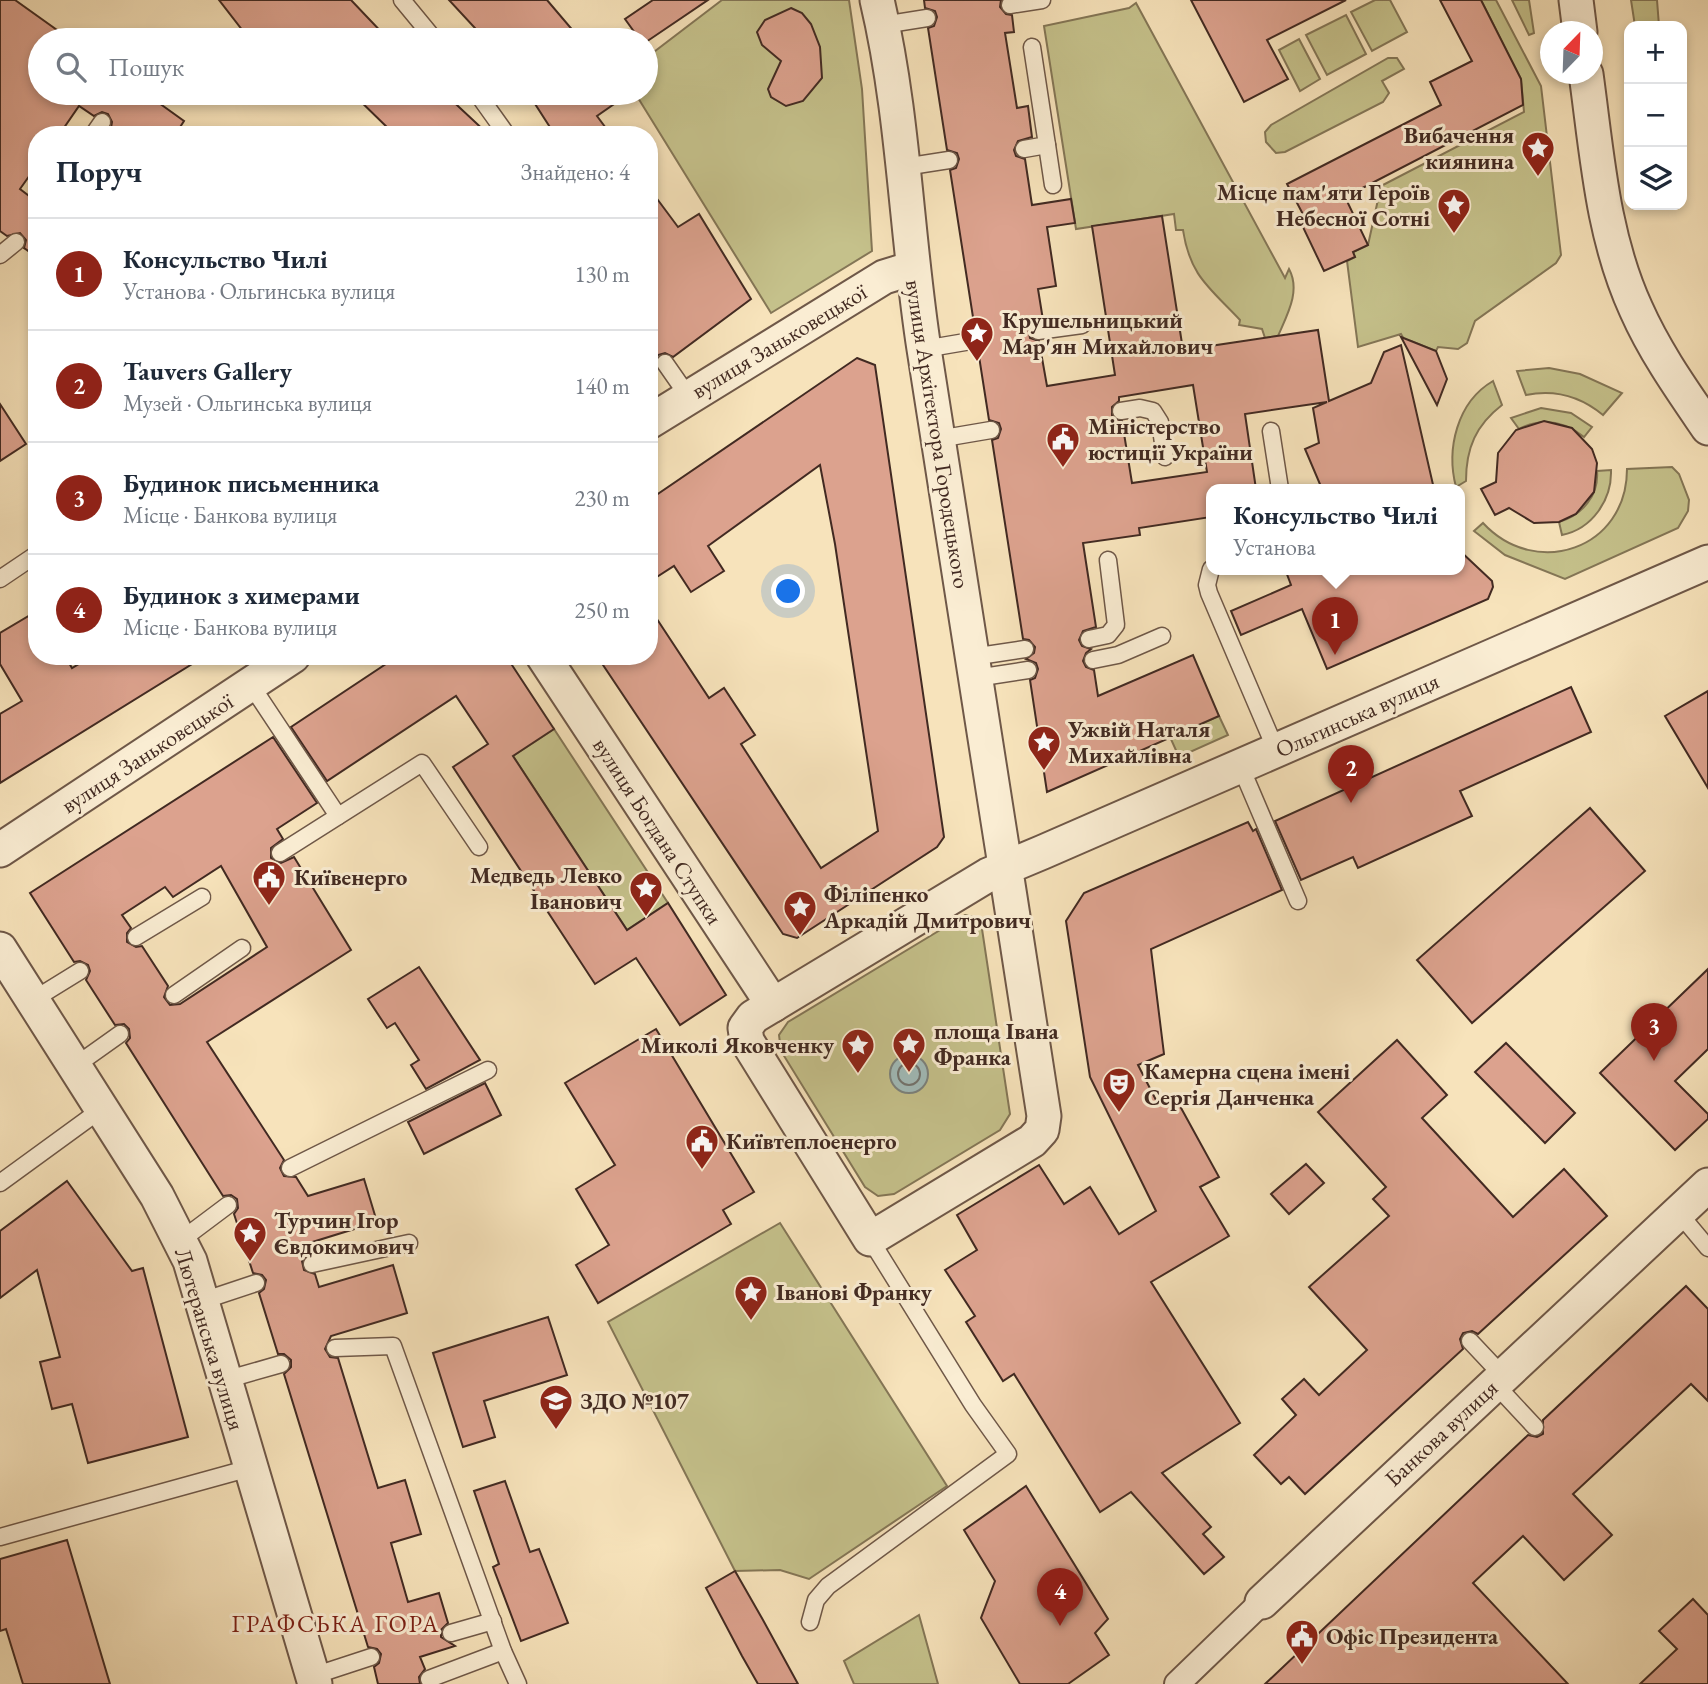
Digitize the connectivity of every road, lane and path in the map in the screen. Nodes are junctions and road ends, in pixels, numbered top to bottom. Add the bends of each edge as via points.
1 (402, 0) edge
2 (1042, 0) edge
3 (1576, 0) edge
4 (1010, 5) dead end
5 (880, 12) edge
6 (927, 18) dead end
7 (1579, 21) edge
8 (425, 28) edge
9 (1032, 47) dead end
10 (1587, 84) edge
11 (486, 105) edge
12 (501, 126) edge
13 (1047, 145) junction
14 (1024, 149) dead end
15 (949, 160) dead end
16 (904, 167) junction
17 (1053, 185) dead end
18 (16, 242) dead end
19 (0, 255) edge
20 (913, 268) junction
21 (1082, 325) dead end
22 (1038, 331) dead end
23 (977, 340) dead end
24 (924, 349) junction
25 (665, 363) dead end
26 (688, 397) junction
27 (1121, 411) dead end
28 (658, 416) edge
29 (1708, 428) edge
30 (991, 430) dead end
31 (1271, 431) dead end
32 (938, 439) junction
33 (1165, 457) dead end
34 (1279, 484) edge
35 (1108, 560) dead end
36 (28, 561) edge
37 (1708, 562) edge
38 (1209, 575) edge
39 (0, 579) edge
40 (1162, 636) dead end
41 (1090, 639) dead end
42 (1025, 649) dead end
43 (1093, 660) dead end
44 (280, 665) edge
45 (549, 665) edge
46 (974, 668) junction
47 (1028, 670) dead end
48 (251, 685) junction
49 (1276, 750) junction
50 (1240, 765) junction
51 (338, 816) junction
52 (478, 847) dead end
53 (0, 849) edge
54 (279, 853) dead end
55 (1005, 868) junction
56 (202, 897) dead end
57 (1298, 901) dead end
58 (136, 937) dead end
59 (242, 948) dead end
60 (0, 949) edge
61 (80, 971) dead end
62 (174, 995) dead end
63 (33, 1000) junction
64 (773, 1005) junction
65 (120, 1034) dead end
66 (75, 1066) junction
67 (488, 1070) dead end
68 (103, 1108) junction
69 (290, 1168) dead end
70 (0, 1183) edge
71 (1708, 1185) edge
72 (228, 1205) dead end
73 (1678, 1212) junction
74 (870, 1239) junction
75 (180, 1241) junction
76 (409, 1243) dead end
77 (1708, 1248) edge
78 (312, 1264) dead end
79 (256, 1283) dead end
80 (202, 1301) junction
81 (1470, 1341) dead end
82 (335, 1348) dead end
83 (281, 1364) dead end
84 (1498, 1379) junction
85 (225, 1380) junction
86 (1535, 1427) dead end
87 (250, 1468) junction
88 (0, 1537) edge
89 (1262, 1602) joint
90 (493, 1621) junction
91 (810, 1622) dead end
92 (451, 1633) dead end
93 (503, 1651) junction
94 (371, 1657) dead end
95 (429, 1679) dead end
96 (314, 1680) edge
97 (518, 1684) edge
98 (1177, 1684) edge

1 - 8 lane
2 - 4 lane
3 - 7 street
5 - 6 lane
5 - 16 street, вулиця Архітектора Городецького
9 - 13 lane
10 - 29 street via 1607,218 1619,263 1645,328
11 - 12 lane
13 - 14 lane
13 - 17 lane
15 - 16 lane
16 - 20 street, вулиця Архітектора Городецького
18 - 19 lane
20 - 24 street, вулиця Архітектора Городецького
20 - 26 street, вулиця Заньковецької via 884,277
21 - 22 lane
23 - 24 lane
24 - 32 street, вулиця Архітектора Городецького
25 - 26 lane
26 - 28 street, вулиця Заньковецької
27 - 33 lane via 1153,411 1160,422
30 - 32 lane
31 - 34 lane
32 - 46 street, вулиця Архітектора Городецького
35 - 41 lane via 1116,625 1108,635
36 - 39 lane
37 - 49 street, Ольгинська вулиця
38 - 49 lane via 1209,593
40 - 43 lane
42 - 46 lane
44 - 48 street, вулиця Заньковецької
45 - 64 street, вулиця Богдана Ступки
46 - 47 lane
46 - 55 street, вулиця Архітектора Городецького
48 - 51 lane
48 - 53 street, вулиця Заньковецької
49 - 50 street, Ольгинська вулиця
50 - 55 street, Ольгинська вулиця
50 - 57 lane
51 - 52 lane via 422,763
51 - 54 lane
55 - 64 street via 966,886
55 - 74 street via 1044,1116 1042,1130 1032,1141
56 - 58 lane
59 - 62 lane
60 - 63 street, Лютеранська вулиця
61 - 63 lane
63 - 66 street, Лютеранська вулиця
64 - 74 street via 748,1022 747,1041
65 - 66 lane
66 - 68 street, Лютеранська вулиця
67 - 69 lane
68 - 70 lane
68 - 75 street, Лютеранська вулиця
71 - 73 street, Банкова вулиця
72 - 75 lane
73 - 77 lane
73 - 84 street, Банкова вулиця
74 - 91 lane via 1008,1454 828,1586 816,1600
75 - 80 street, Лютеранська вулиця
76 - 78 lane
79 - 80 lane
80 - 85 street, Лютеранська вулиця
81 - 84 lane
82 - 90 lane via 393,1346
83 - 85 lane
84 - 86 lane
84 - 89 street, Банкова вулиця
85 - 87 street, Лютеранська вулиця
87 - 88 lane
87 - 96 street, Лютеранська вулиця
89 - 98 street, Банкова вулиця
90 - 92 lane
90 - 93 lane
93 - 95 lane
93 - 97 lane
94 - 96 lane

